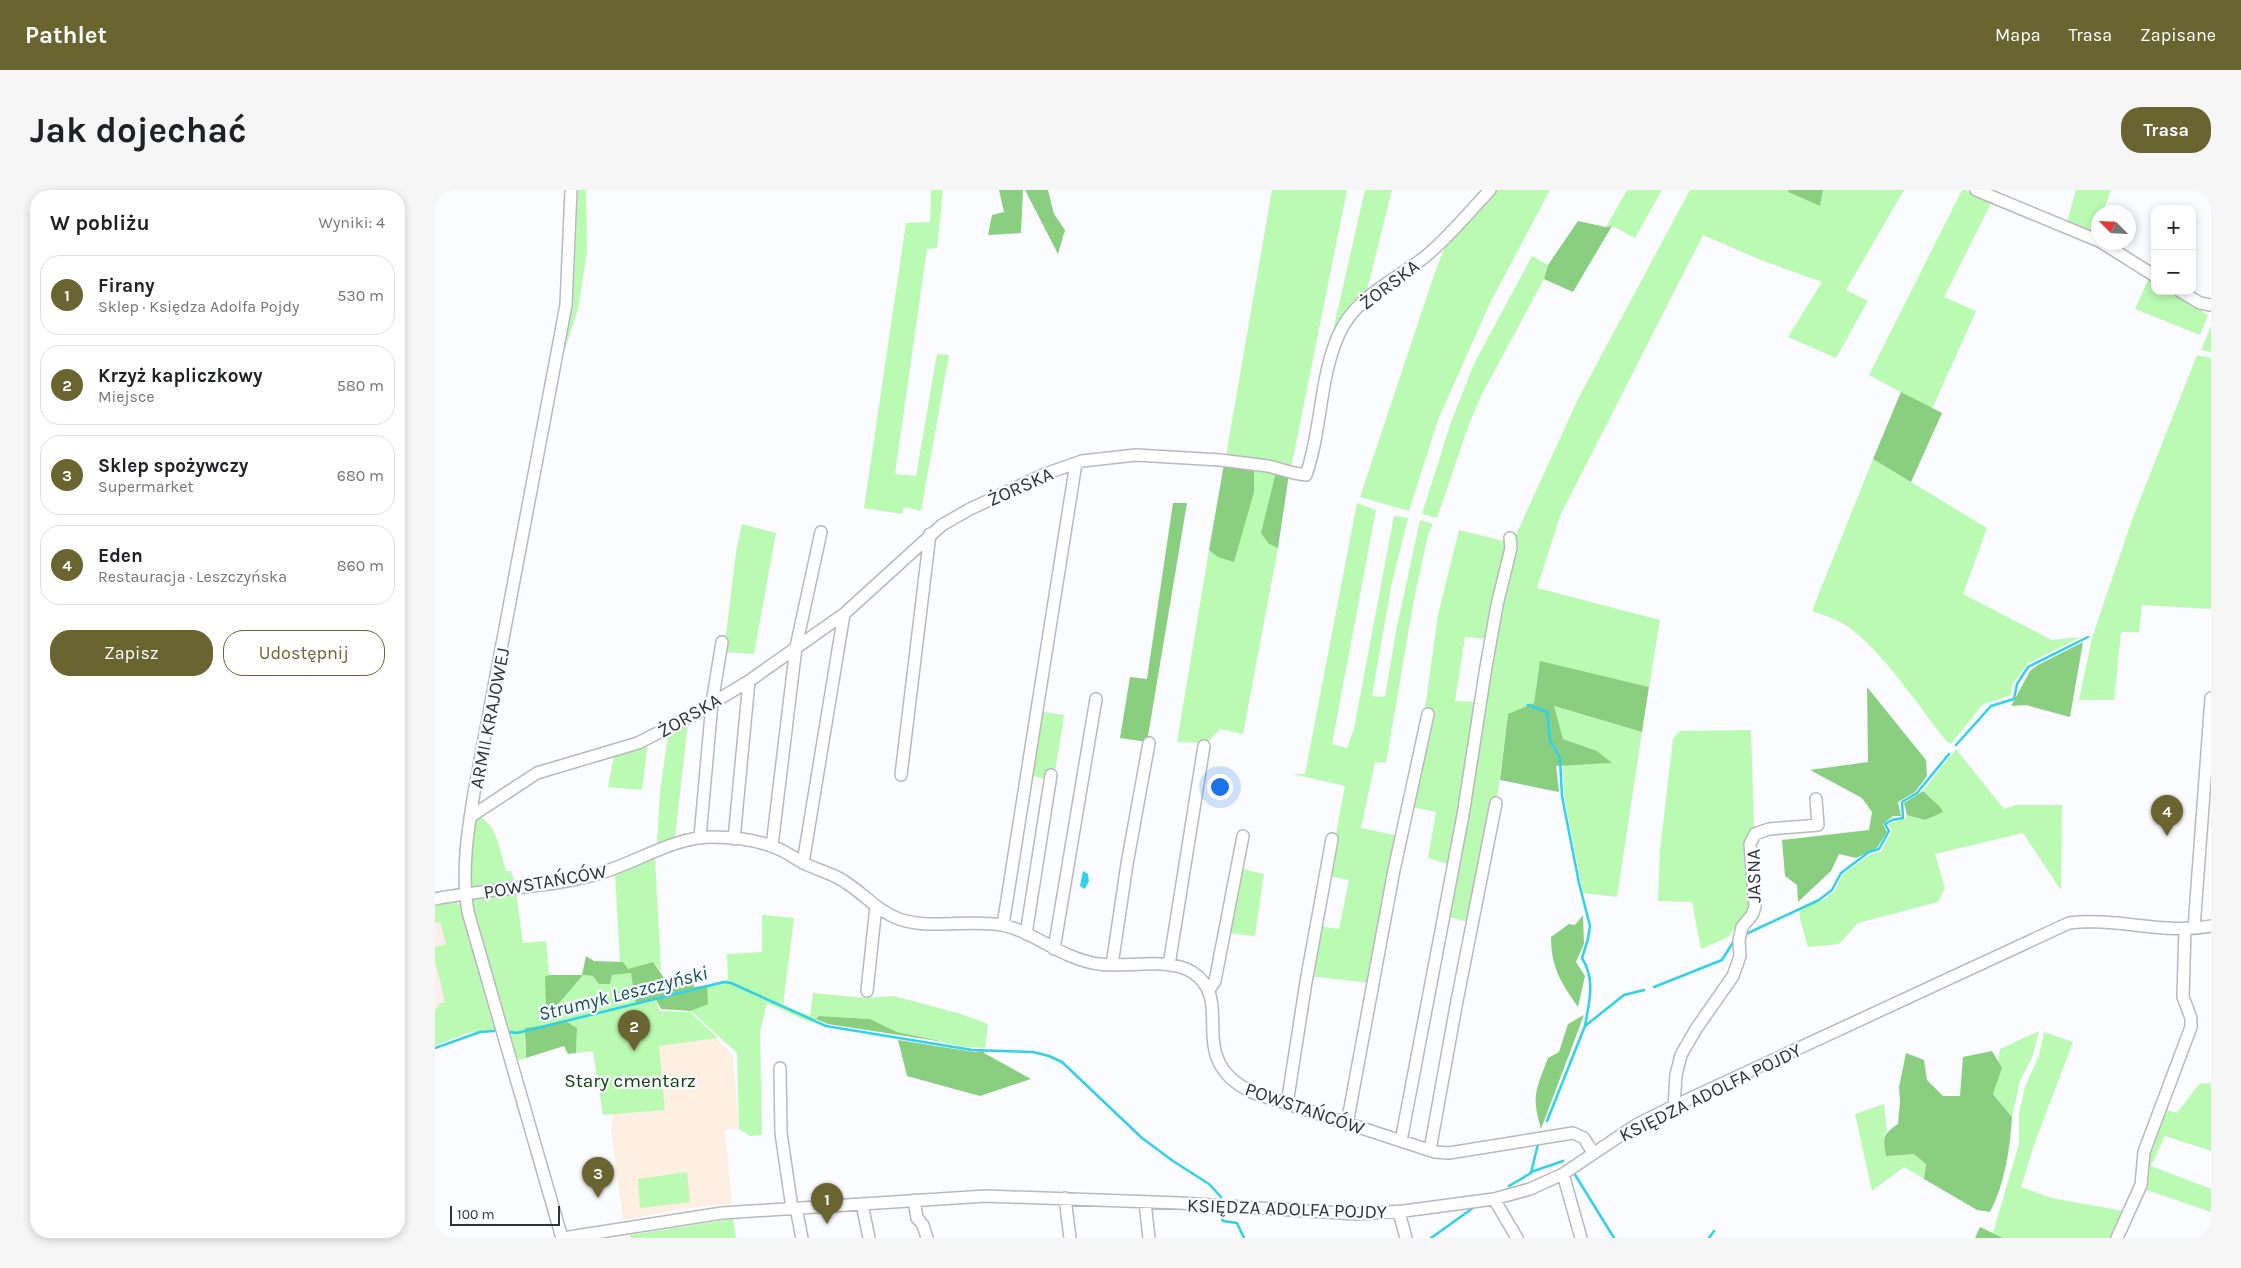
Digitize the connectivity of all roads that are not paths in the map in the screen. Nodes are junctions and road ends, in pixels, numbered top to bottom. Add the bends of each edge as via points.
1 (571, 190) edge
2 (1490, 190) edge
3 (1976, 190) edge
4 (2091, 238) edge
5 (2113, 250) edge
6 (2151, 274) edge
7 (2187, 295) edge
8 (2211, 306) edge
9 (1076, 463) junction
10 (821, 532) dead end
11 (930, 534) junction
12 (1510, 538) dead end
13 (844, 614) junction
14 (721, 642) dead end
15 (796, 647) junction
16 (749, 681) junction
17 (2211, 698) edge
18 (1096, 700) dead end
19 (711, 704) junction
20 (1428, 714) dead end
21 (1149, 743) dead end
22 (1204, 746) dead end
23 (901, 775) dead end
24 (1051, 775) dead end
25 (1816, 799) dead end
26 (1496, 803) dead end
27 (470, 817) junction
28 (1243, 836) dead end
29 (700, 838) junction
30 (734, 839) junction
31 (1332, 839) dead end
32 (772, 846) junction
33 (803, 863) junction
34 (465, 894) junction
35 (435, 899) edge
36 (876, 906) junction
37 (1003, 926) junction
38 (2211, 926) edge
39 (2190, 928) junction
40 (1025, 934) junction
41 (1054, 949) junction
42 (1112, 965) junction
43 (1169, 965) junction
44 (1209, 990) junction
45 (867, 991) dead end
46 (780, 1068) dead end
47 (1287, 1104) junction
48 (1674, 1106) junction
49 (1347, 1124) junction
50 (1401, 1141) junction
51 (1430, 1150) junction
52 (1593, 1153) junction
53 (1563, 1174) junction
54 (1065, 1198) junction
55 (1493, 1199) junction
56 (914, 1200) junction
57 (1145, 1202) junction
58 (862, 1204) junction
59 (795, 1208) junction
60 (1399, 1212) junction
61 (562, 1238) edge
62 (802, 1238) edge
63 (869, 1238) edge
64 (927, 1238) edge
65 (1070, 1238) edge
66 (1149, 1238) edge
67 (1407, 1238) edge
68 (1517, 1238) edge
69 (1581, 1238) edge
70 (2117, 1238) edge

1 - 27 street, ARMII KRAJOWEJ via 566,305
2 - 9 street, ŻORSKA via 1446,238 1407,270 1374,291 1346,320 1332,356 1306,474 1188,457 1121,455
3 - 4 street
5 - 6 street
7 - 8 street
9 - 11 street, ŻORSKA via 970,509
9 - 37 street
10 - 15 street
11 - 13 street, ŻORSKA
11 - 23 street
12 - 50 street via 1511,548 1491,641 1463,815
13 - 15 street, ŻORSKA
13 - 33 street
14 - 19 street
15 - 16 street, ŻORSKA
15 - 32 street
16 - 19 street, ŻORSKA
16 - 30 street
17 - 39 street
18 - 41 street
19 - 27 street, ŻORSKA via 638,743 537,773
19 - 29 street
20 - 49 street via 1394,870
21 - 42 street
22 - 43 street
24 - 40 street
25 - 48 street, JASNA via 1818,825 1769,829 1755,834 1750,844 1755,907 1742,927 1740,956 1733,976 1681,1055
26 - 51 street
27 - 34 street, ARMII KRAJOWEJ via 464,859
28 - 44 street via 1215,981
29 - 30 street, POWSTAŃCÓW
29 - 34 street, POWSTAŃCÓW via 591,876
30 - 32 street, POWSTAŃCÓW
31 - 47 street
32 - 33 street, POWSTAŃCÓW
33 - 36 street, POWSTAŃCÓW via 842,879
34 - 35 street, POWSTAŃCÓW
34 - 61 street, ARMII KRAJOWEJ
36 - 37 street, POWSTAŃCÓW via 893,917 909,921
36 - 45 street
37 - 40 street, POWSTAŃCÓW
38 - 39 street
39 - 48 street, KSIĘDZA ADOLFA POJDY via 2069,923
39 - 70 street via 2183,997 2191,1027 2144,1152 2141,1185
40 - 41 street, POWSTAŃCÓW
41 - 42 street, POWSTAŃCÓW via 1080,960
42 - 43 street, POWSTAŃCÓW
43 - 44 street, POWSTAŃCÓW via 1194,973
44 - 47 street, POWSTAŃCÓW via 1213,1047 1223,1069 1246,1090
46 - 59 street via 781,1133
47 - 49 street, POWSTAŃCÓW
48 - 52 street, KSIĘDZA ADOLFA POJDY via 1636,1125
49 - 50 street, POWSTAŃCÓW
50 - 51 street, POWSTAŃCÓW
51 - 52 street, POWSTAŃCÓW via 1449,1153 1573,1133 1584,1138
52 - 53 street, KSIĘDZA ADOLFA POJDY
53 - 55 street, KSIĘDZA ADOLFA POJDY via 1521,1192
53 - 69 street
54 - 56 street, KSIĘDZA ADOLFA POJDY via 995,1196
54 - 57 street, KSIĘDZA ADOLFA POJDY
54 - 65 street
55 - 60 street, KSIĘDZA ADOLFA POJDY
55 - 68 street
56 - 58 street, KSIĘDZA ADOLFA POJDY
56 - 64 street via 917,1218
57 - 60 street, KSIĘDZA ADOLFA POJDY via 1356,1214
57 - 66 street
58 - 59 street, KSIĘDZA ADOLFA POJDY
58 - 63 street
59 - 61 street, KSIĘDZA ADOLFA POJDY via 708,1215
59 - 62 street
60 - 67 street

